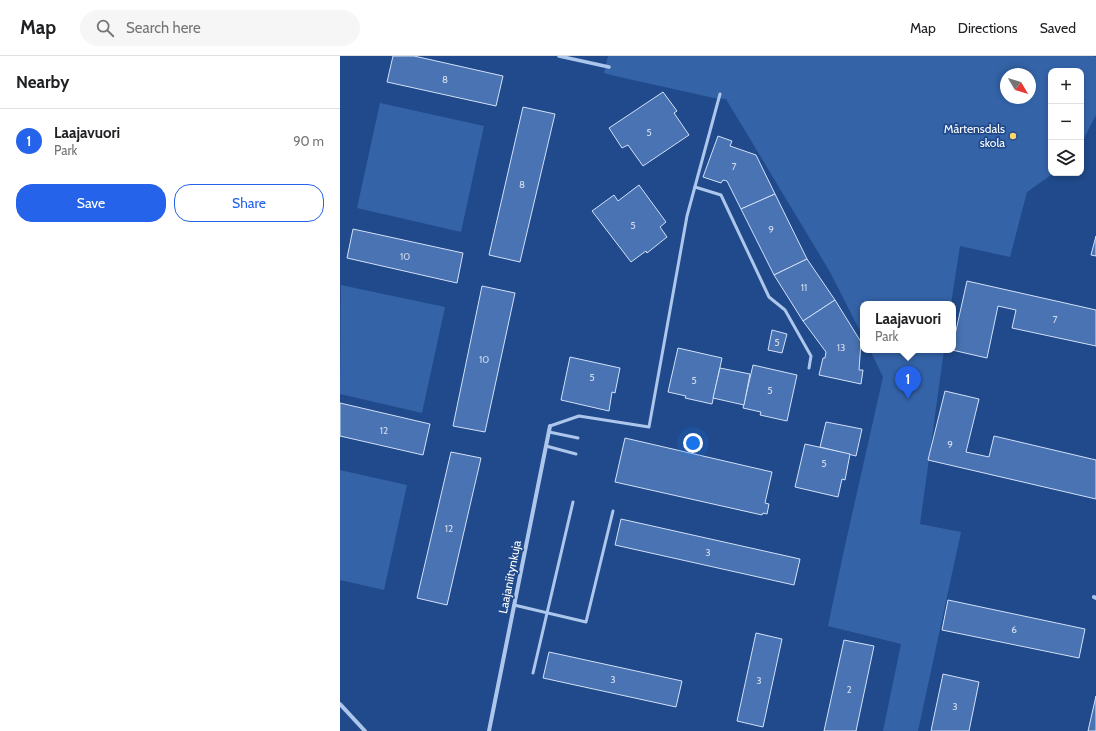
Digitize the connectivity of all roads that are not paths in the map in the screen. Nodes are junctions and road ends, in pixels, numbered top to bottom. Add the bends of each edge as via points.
1 (559, 56) edge
2 (609, 67) dead end
3 (720, 94) dead end
4 (695, 187) junction
5 (809, 368) dead end
6 (550, 426) joint
7 (549, 432) junction
8 (578, 438) dead end
9 (546, 446) junction
10 (576, 454) dead end
11 (573, 502) dead end
12 (613, 511) dead end
13 (514, 605) junction
14 (547, 613) junction
15 (533, 673) dead end
16 (340, 704) edge
17 (366, 731) edge
18 (489, 731) edge

1 - 2 street
3 - 4 lane
4 - 5 lane via 721,195 769,297 785,310 811,356
4 - 6 lane via 687,216 649,427 579,416
6 - 7 street, Laajaniitynkuja
7 - 8 lane
7 - 9 street, Laajaniitynkuja
9 - 10 lane
9 - 13 street, Laajaniitynkuja
11 - 14 lane
12 - 14 lane via 586,622
13 - 14 lane
13 - 18 street, Laajaniitynkuja
14 - 15 lane
16 - 17 street

